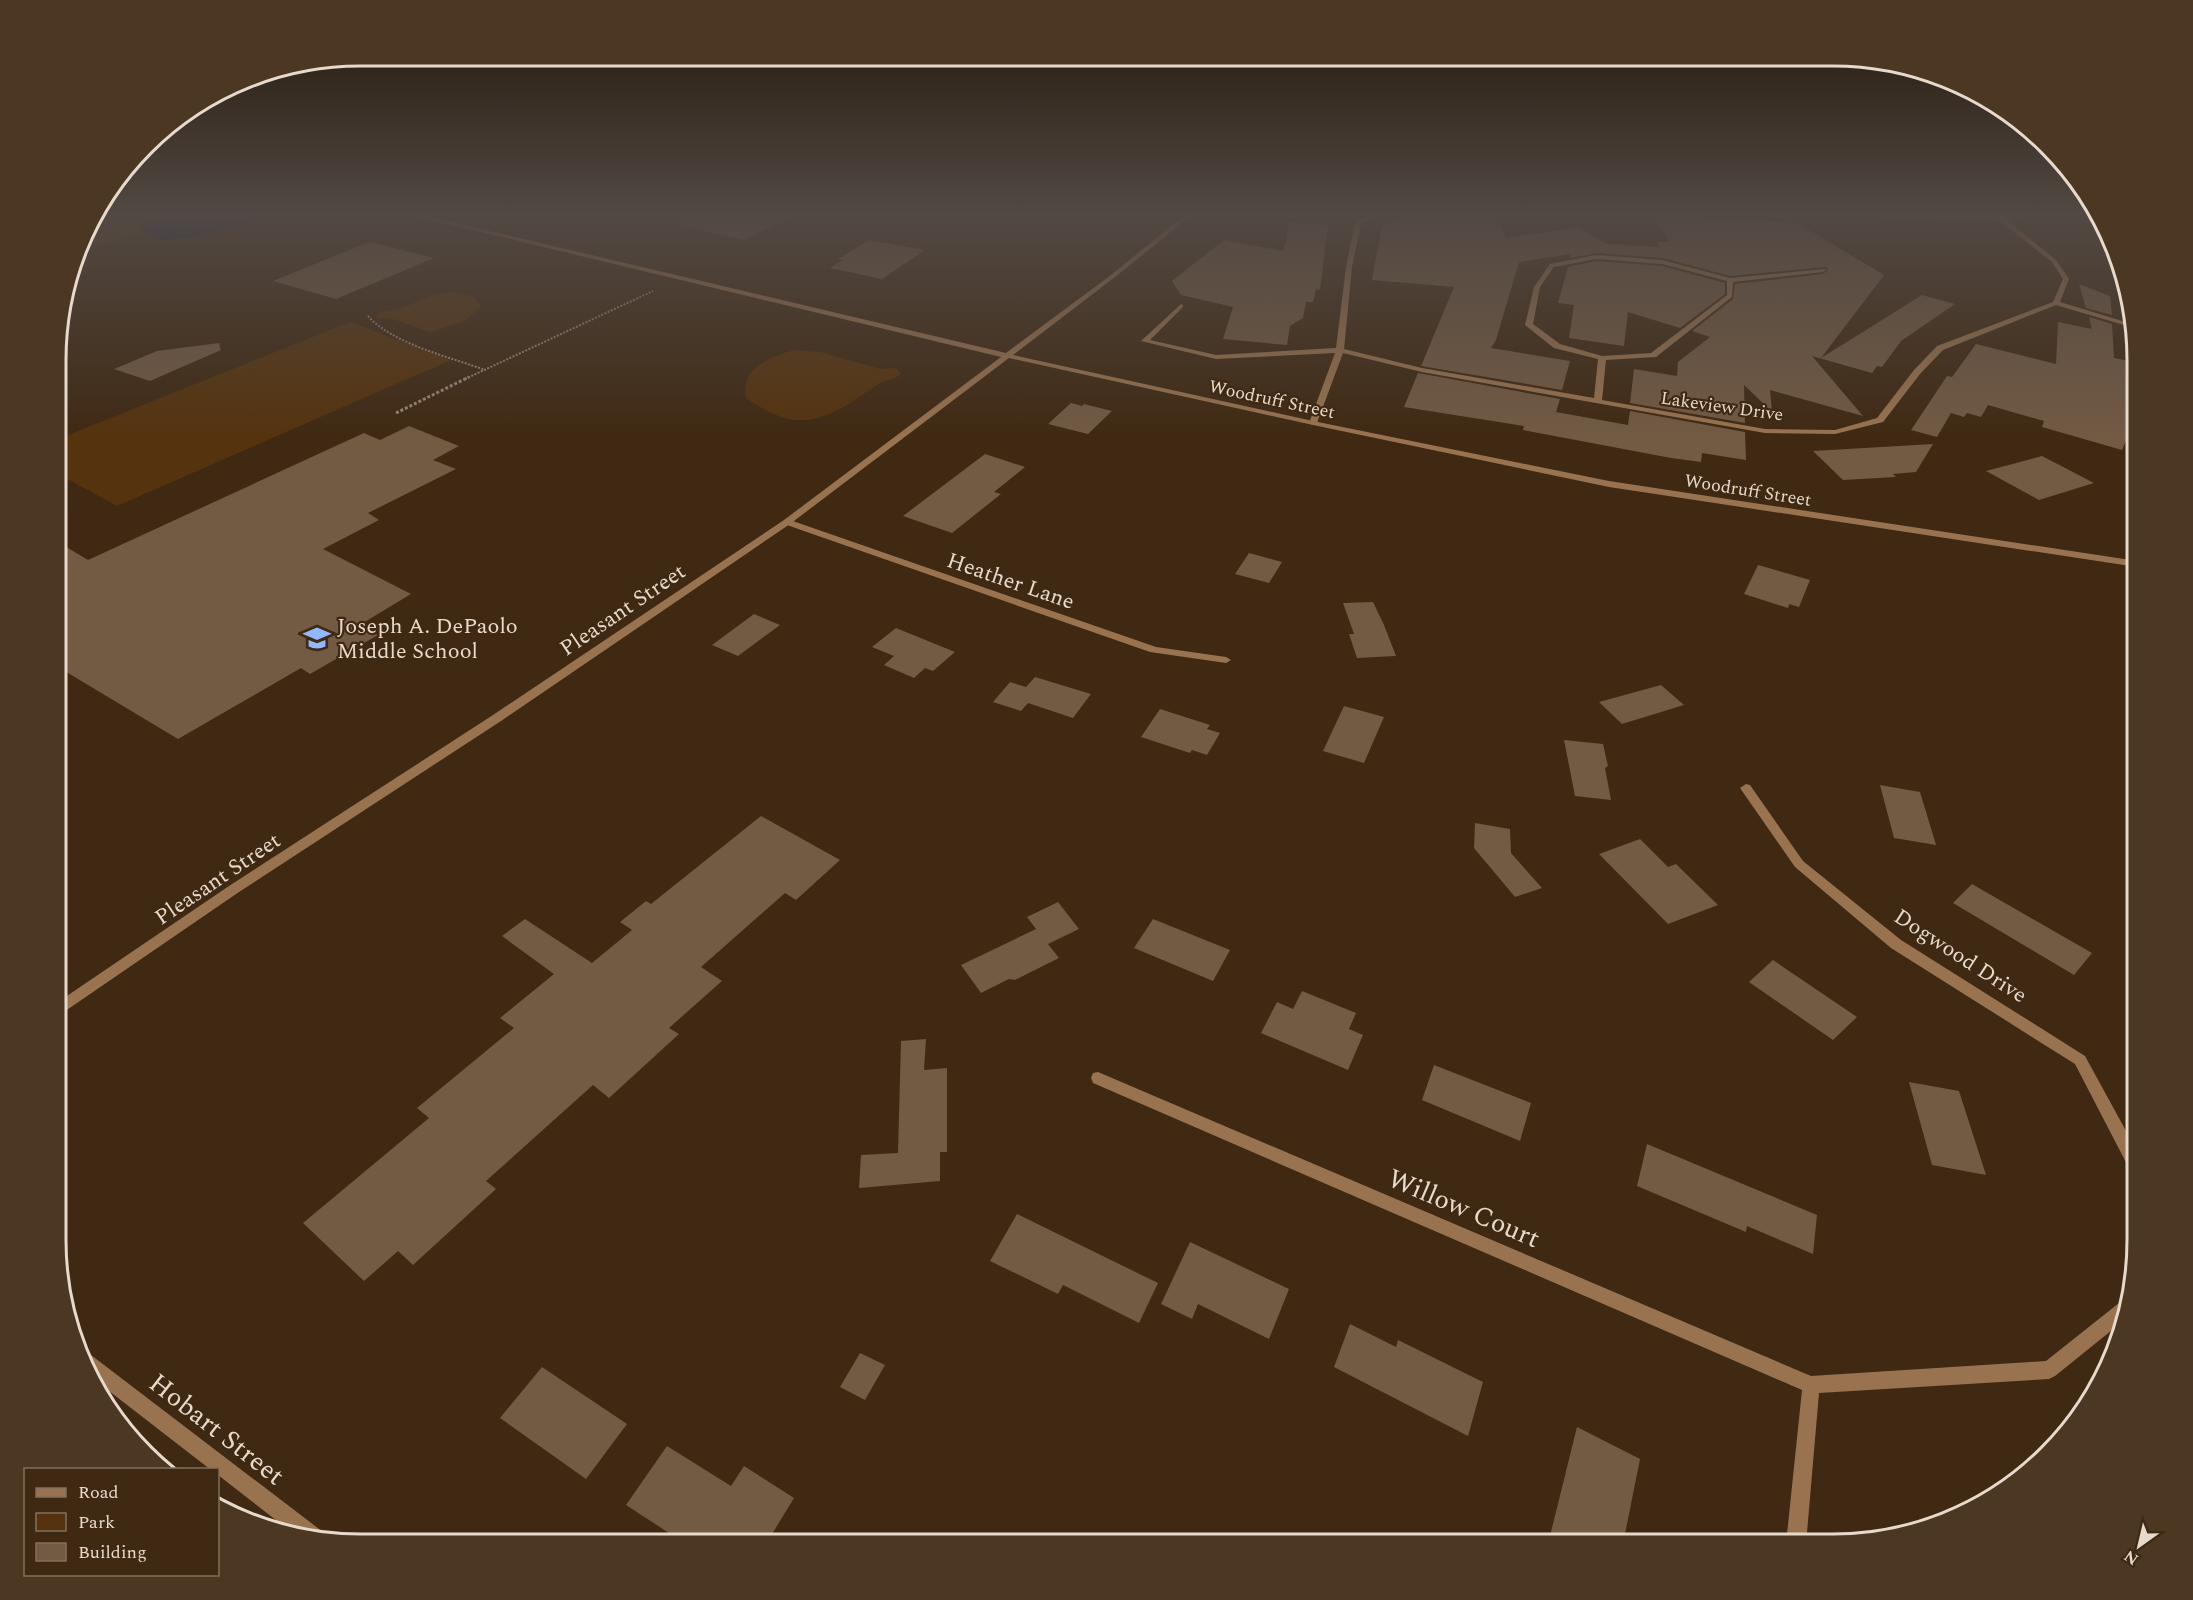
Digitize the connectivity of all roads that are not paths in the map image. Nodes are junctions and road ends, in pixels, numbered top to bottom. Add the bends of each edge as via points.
1 (731, 289) edge
2 (1094, 289) edge
3 (1347, 289) edge
4 (1537, 289) edge
5 (1730, 289) edge
6 (2062, 289) edge
7 (2056, 303) junction
8 (1181, 306) dead end
9 (2124, 323) edge
10 (1340, 350) junction
11 (1008, 356) junction
12 (1602, 358) junction
13 (1599, 402) junction
14 (1313, 423) junction
15 (787, 522) junction
16 (2127, 562) edge
17 (1226, 660) dead end
18 (1746, 789) dead end
19 (66, 1004) edge
20 (1098, 1078) dead end
21 (2127, 1148) edge
22 (2117, 1316) edge
23 (95, 1368) edge
24 (1810, 1385) junction
25 (302, 1528) edge
26 (1797, 1534) edge

1 - 11 street, Woodruff Street
2 - 11 street, Pleasant Street
3 - 10 street
4 - 12 street via 1529,325 1557,346
5 - 12 street via 1730,296 1653,355
6 - 7 street
7 - 9 street
7 - 13 street, Lakeview Drive via 1940,348 1880,420 1835,432 1765,431
8 - 10 street, Lakeview Drive via 1144,341 1216,357
10 - 13 street, Lakeview Drive via 1422,370
10 - 14 street
11 - 14 street, Woodruff Street
11 - 15 street, Pleasant Street
12 - 13 street
14 - 16 street, Woodruff Street via 1609,484
15 - 17 street, Heather Lane via 1154,650
15 - 19 street, Pleasant Street
18 - 21 street, Dogwood Drive via 1799,864 1896,944 2080,1060
20 - 24 street, Willow Court
22 - 24 street via 2049,1370
23 - 25 street, Hobart Street
24 - 26 street

